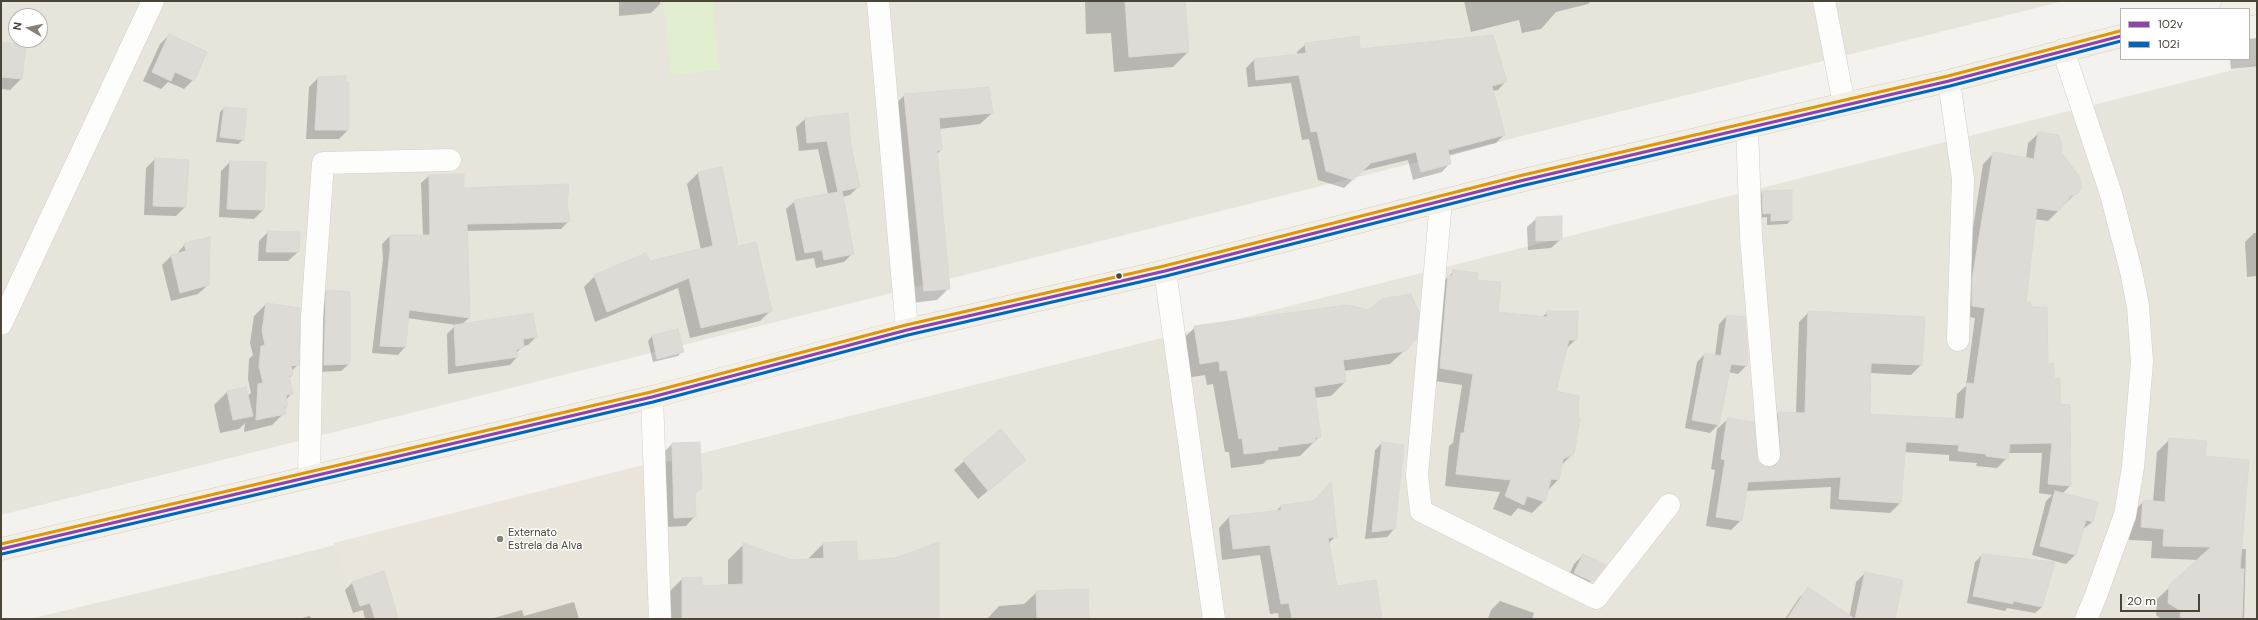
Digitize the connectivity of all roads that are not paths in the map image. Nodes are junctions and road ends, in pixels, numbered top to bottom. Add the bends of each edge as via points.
1 (152, 1) edge
2 (878, 1) edge
3 (1824, 1) edge
4 (2257, 3) edge
5 (2235, 8) edge
6 (2120, 36) edge
7 (2063, 50) junction
8 (1950, 81) junction
9 (1844, 104) junction
10 (1747, 127) junction
11 (450, 160) dead end
12 (1441, 201) junction
13 (1165, 271) junction
14 (1, 324) edge
15 (907, 330) junction
16 (1958, 340) dead end
17 (652, 397) junction
18 (1769, 455) dead end
19 (309, 477) junction
20 (1669, 505) dead end
21 (1, 550) edge
22 (660, 619) edge
23 (1214, 619) edge
24 (2086, 619) edge

1 - 14 street
2 - 15 street
3 - 9 street
4 - 5 main road
6 - 7 main road
7 - 8 main road
7 - 24 street via 2111,194 2132,271 2138,306 2142,362 2134,467 2125,515
8 - 9 main road
8 - 16 street via 1963,179
9 - 10 main road
10 - 12 main road
10 - 18 street via 1751,237
11 - 19 street via 323,163 312,317
12 - 13 main road
12 - 20 street via 1418,475 1421,511 1596,598
13 - 15 main road
13 - 23 street
15 - 17 main road
17 - 19 main road
17 - 22 street
19 - 21 main road

